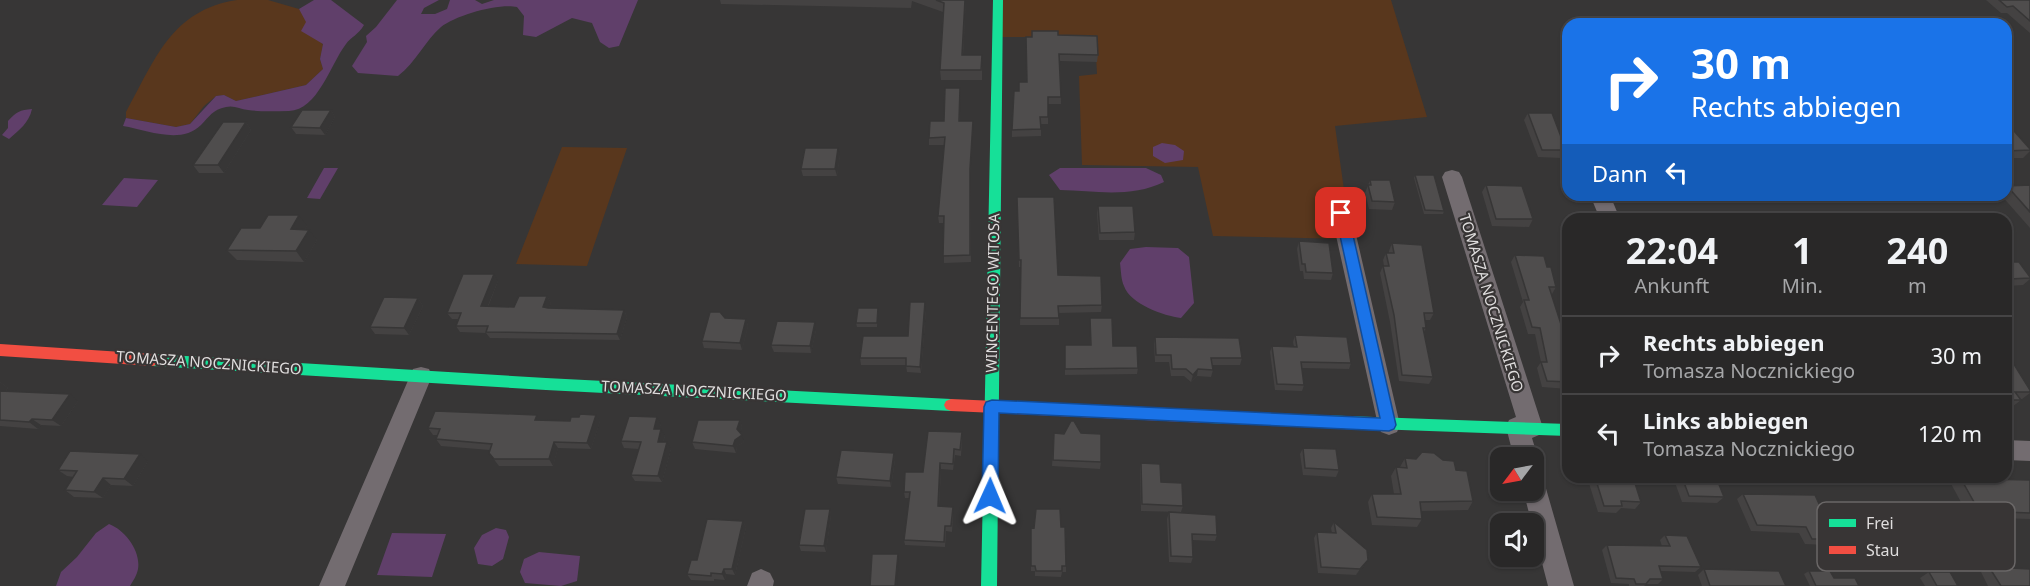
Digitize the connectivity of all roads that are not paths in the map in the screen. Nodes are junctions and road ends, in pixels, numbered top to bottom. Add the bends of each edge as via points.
1 (998, 0) edge
2 (1452, 177) dead end
3 (1341, 213) dead end
4 (0, 350) edge
5 (421, 376) junction
6 (992, 407) junction
7 (1389, 425) junction
8 (1524, 428) junction
9 (1562, 430) edge
10 (1525, 447) edge
11 (2012, 450) edge
12 (2030, 452) edge
13 (1538, 501) edge
14 (332, 586) edge
15 (988, 586) edge
16 (1561, 586) edge

1 - 6 street, WINCENTEGO WITOSA
2 - 8 street, TOMASZA NOCZNICKIEGO
3 - 7 street
4 - 5 street, TOMASZA NOCZNICKIEGO
5 - 6 street, TOMASZA NOCZNICKIEGO
5 - 14 street
6 - 7 street, TOMASZA NOCZNICKIEGO
6 - 15 street, WINCENTEGO WITOSA
7 - 8 street, TOMASZA NOCZNICKIEGO
8 - 9 street, TOMASZA NOCZNICKIEGO
8 - 10 street, TOMASZA NOCZNICKIEGO
11 - 12 street
13 - 16 street

